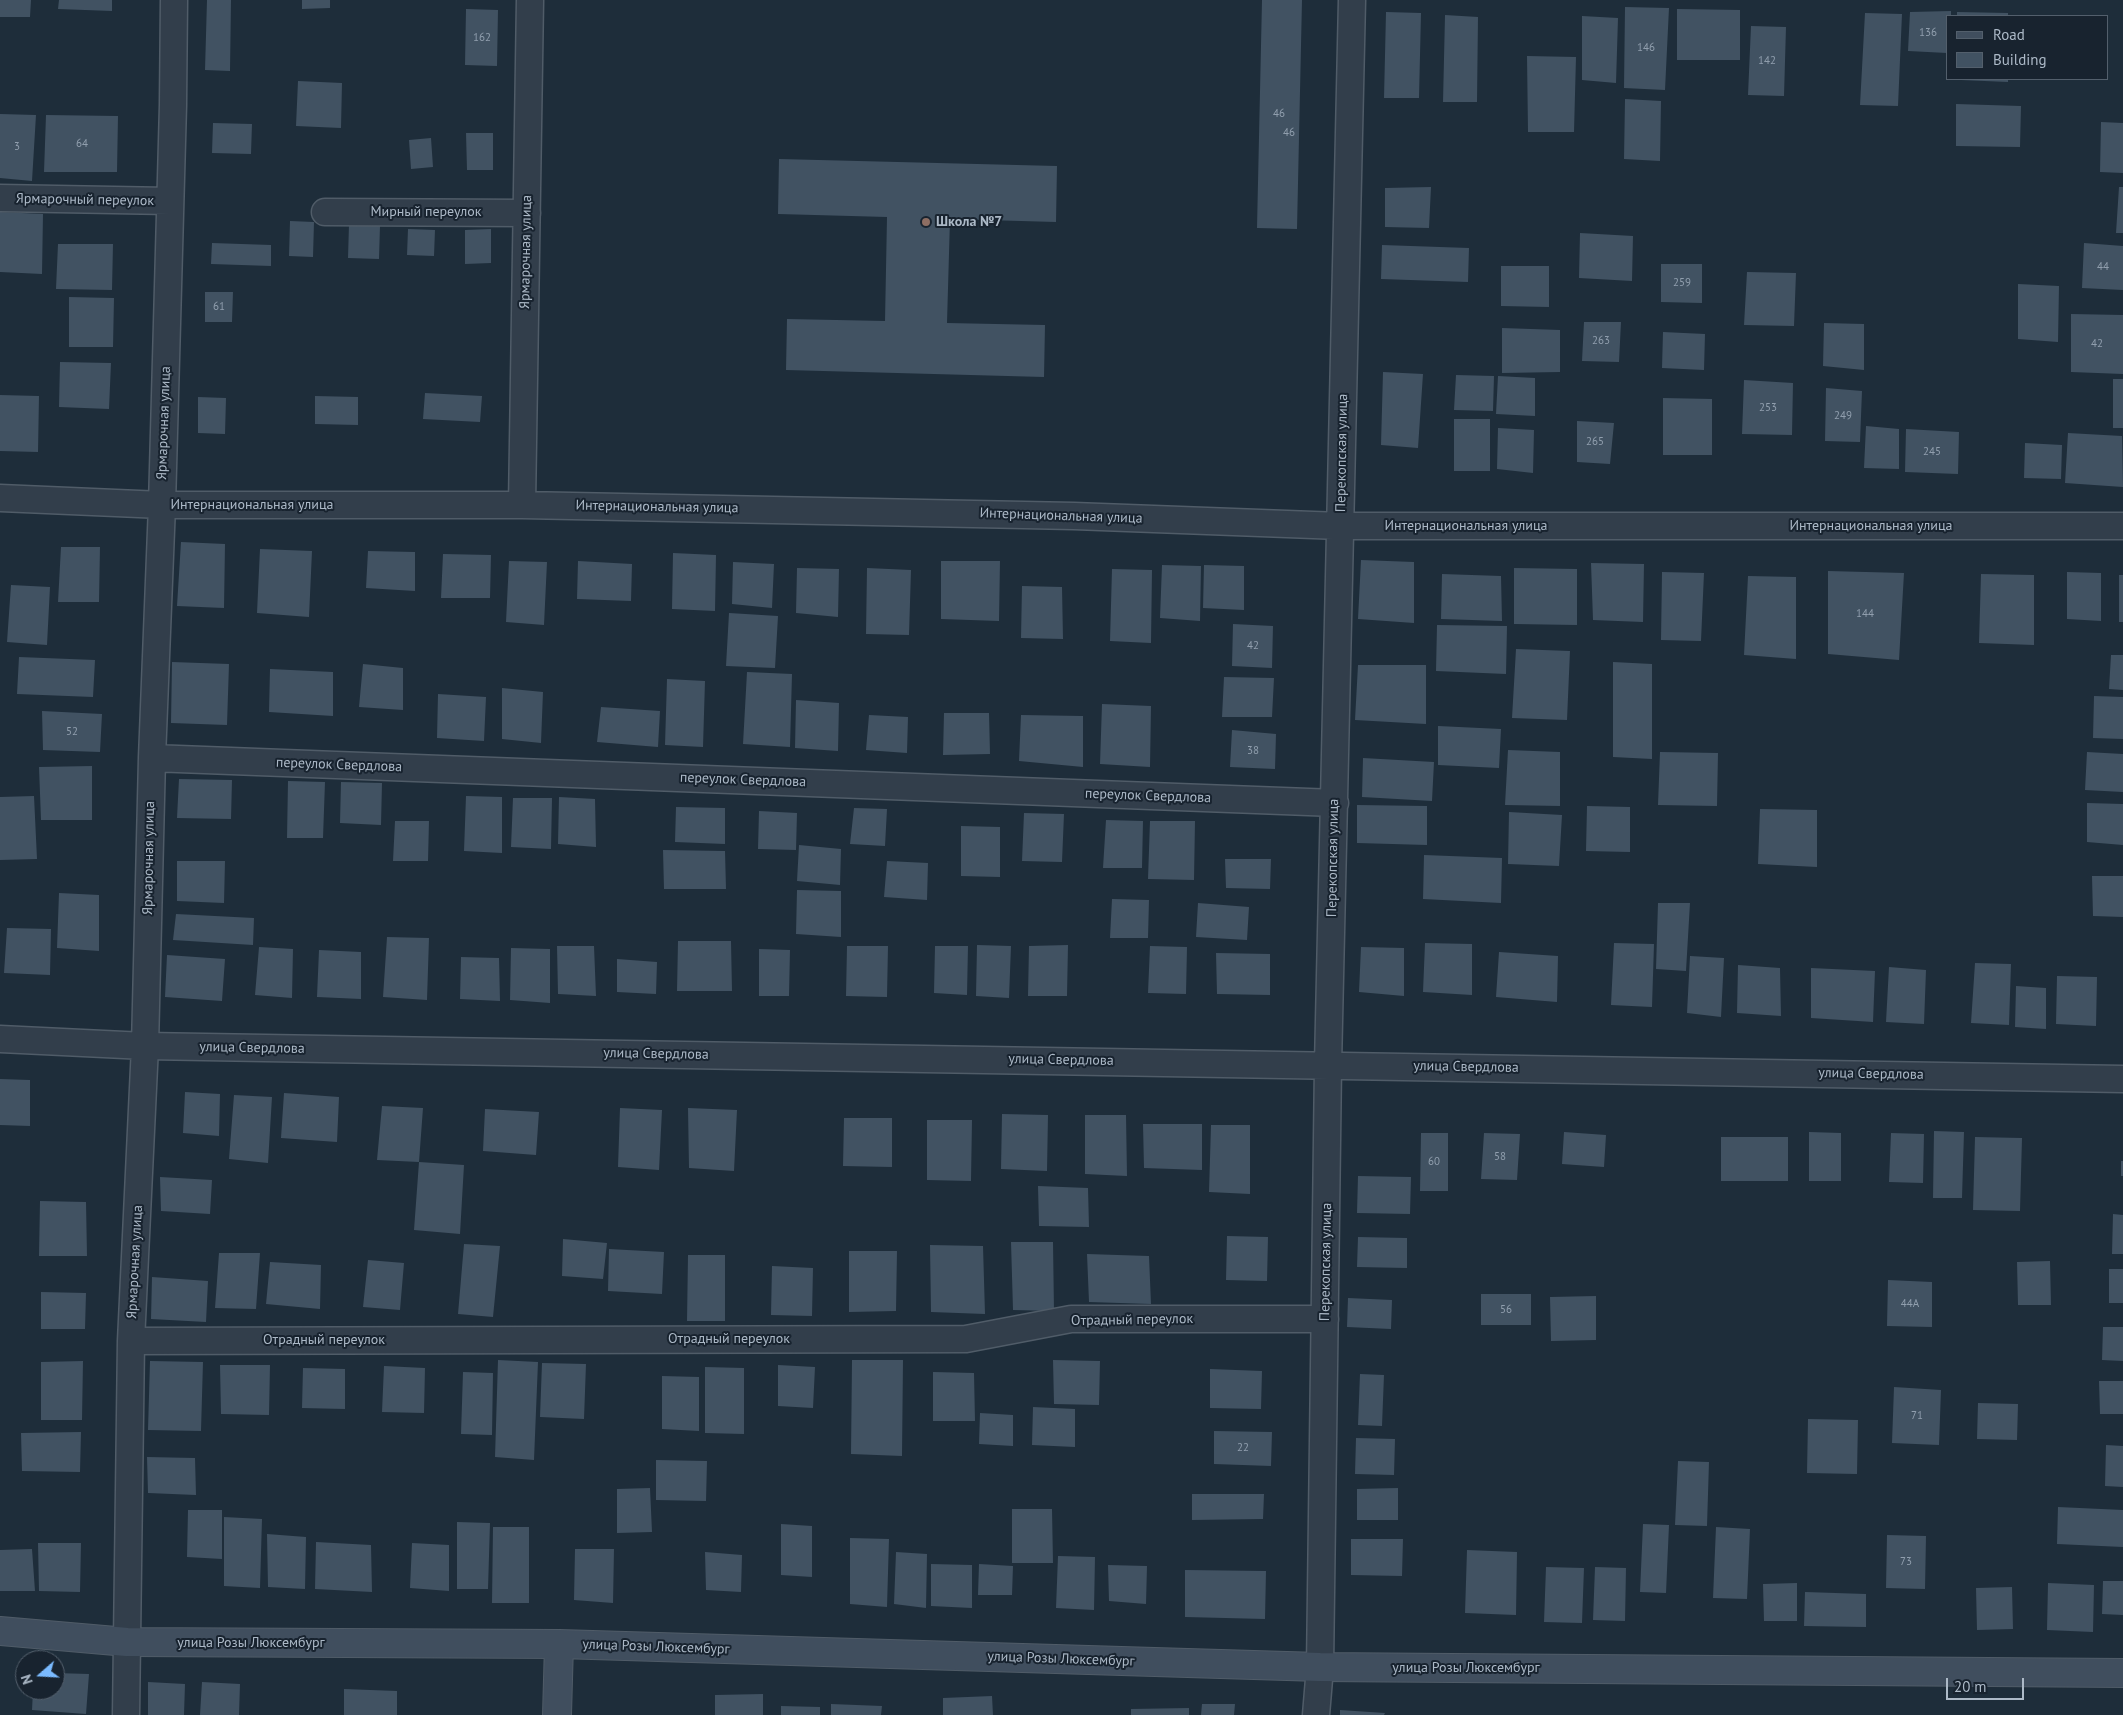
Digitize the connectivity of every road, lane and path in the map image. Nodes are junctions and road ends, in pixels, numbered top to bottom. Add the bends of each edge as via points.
1 (174, 0) edge
2 (530, 0) edge
3 (1352, 0) edge
4 (0, 198) edge
5 (170, 202) junction
6 (325, 212) dead end
7 (527, 213) junction
8 (0, 498) edge
9 (162, 505) junction
10 (522, 505) junction
11 (1340, 526) junction
12 (2123, 526) edge
13 (152, 758) junction
14 (1335, 803) junction
15 (0, 1039) edge
16 (144, 1046) junction
17 (1328, 1064) junction
18 (2123, 1079) edge
19 (1325, 1319) junction
20 (131, 1341) junction
21 (0, 1632) edge
22 (127, 1642) junction
23 (559, 1644) junction
24 (1320, 1667) junction
25 (2123, 1673) edge
26 (126, 1715) edge
27 (557, 1715) edge
28 (1316, 1715) edge

1 - 5 street, Ярмарочная улица
2 - 7 street, Ярмарочная улица
3 - 11 street, Перекопская улица
4 - 5 street, Ярмарочный переулок
5 - 9 street, Ярмарочная улица
6 - 7 street, Мирный переулок
7 - 10 street, Ярмарочная улица
8 - 9 street, Интернациональная улица
9 - 10 street, Интернациональная улица
9 - 13 street, Ярмарочная улица
10 - 11 street, Интернациональная улица via 1074,516
11 - 12 street, Интернациональная улица
11 - 14 street, Перекопская улица
13 - 14 street, переулок Свердлова
13 - 16 street, Ярмарочная улица
14 - 17 street, Перекопская улица
15 - 16 street, улица Свердлова
16 - 17 street, улица Свердлова
16 - 20 street, Ярмарочная улица
17 - 18 street, улица Свердлова
17 - 19 street, Перекопская улица
19 - 20 street, Отрадный переулок via 1071,1320 966,1339
19 - 24 street, Перекопская улица
20 - 22 street, Ярмарочная улица
21 - 22 main road, улица Розы Люксембург
22 - 23 main road, улица Розы Люксембург
22 - 26 street, Ярмарочная улица
23 - 24 main road, улица Розы Люксембург
23 - 27 main road
24 - 25 main road, улица Розы Люксембург
24 - 28 street, Перекопская улица

